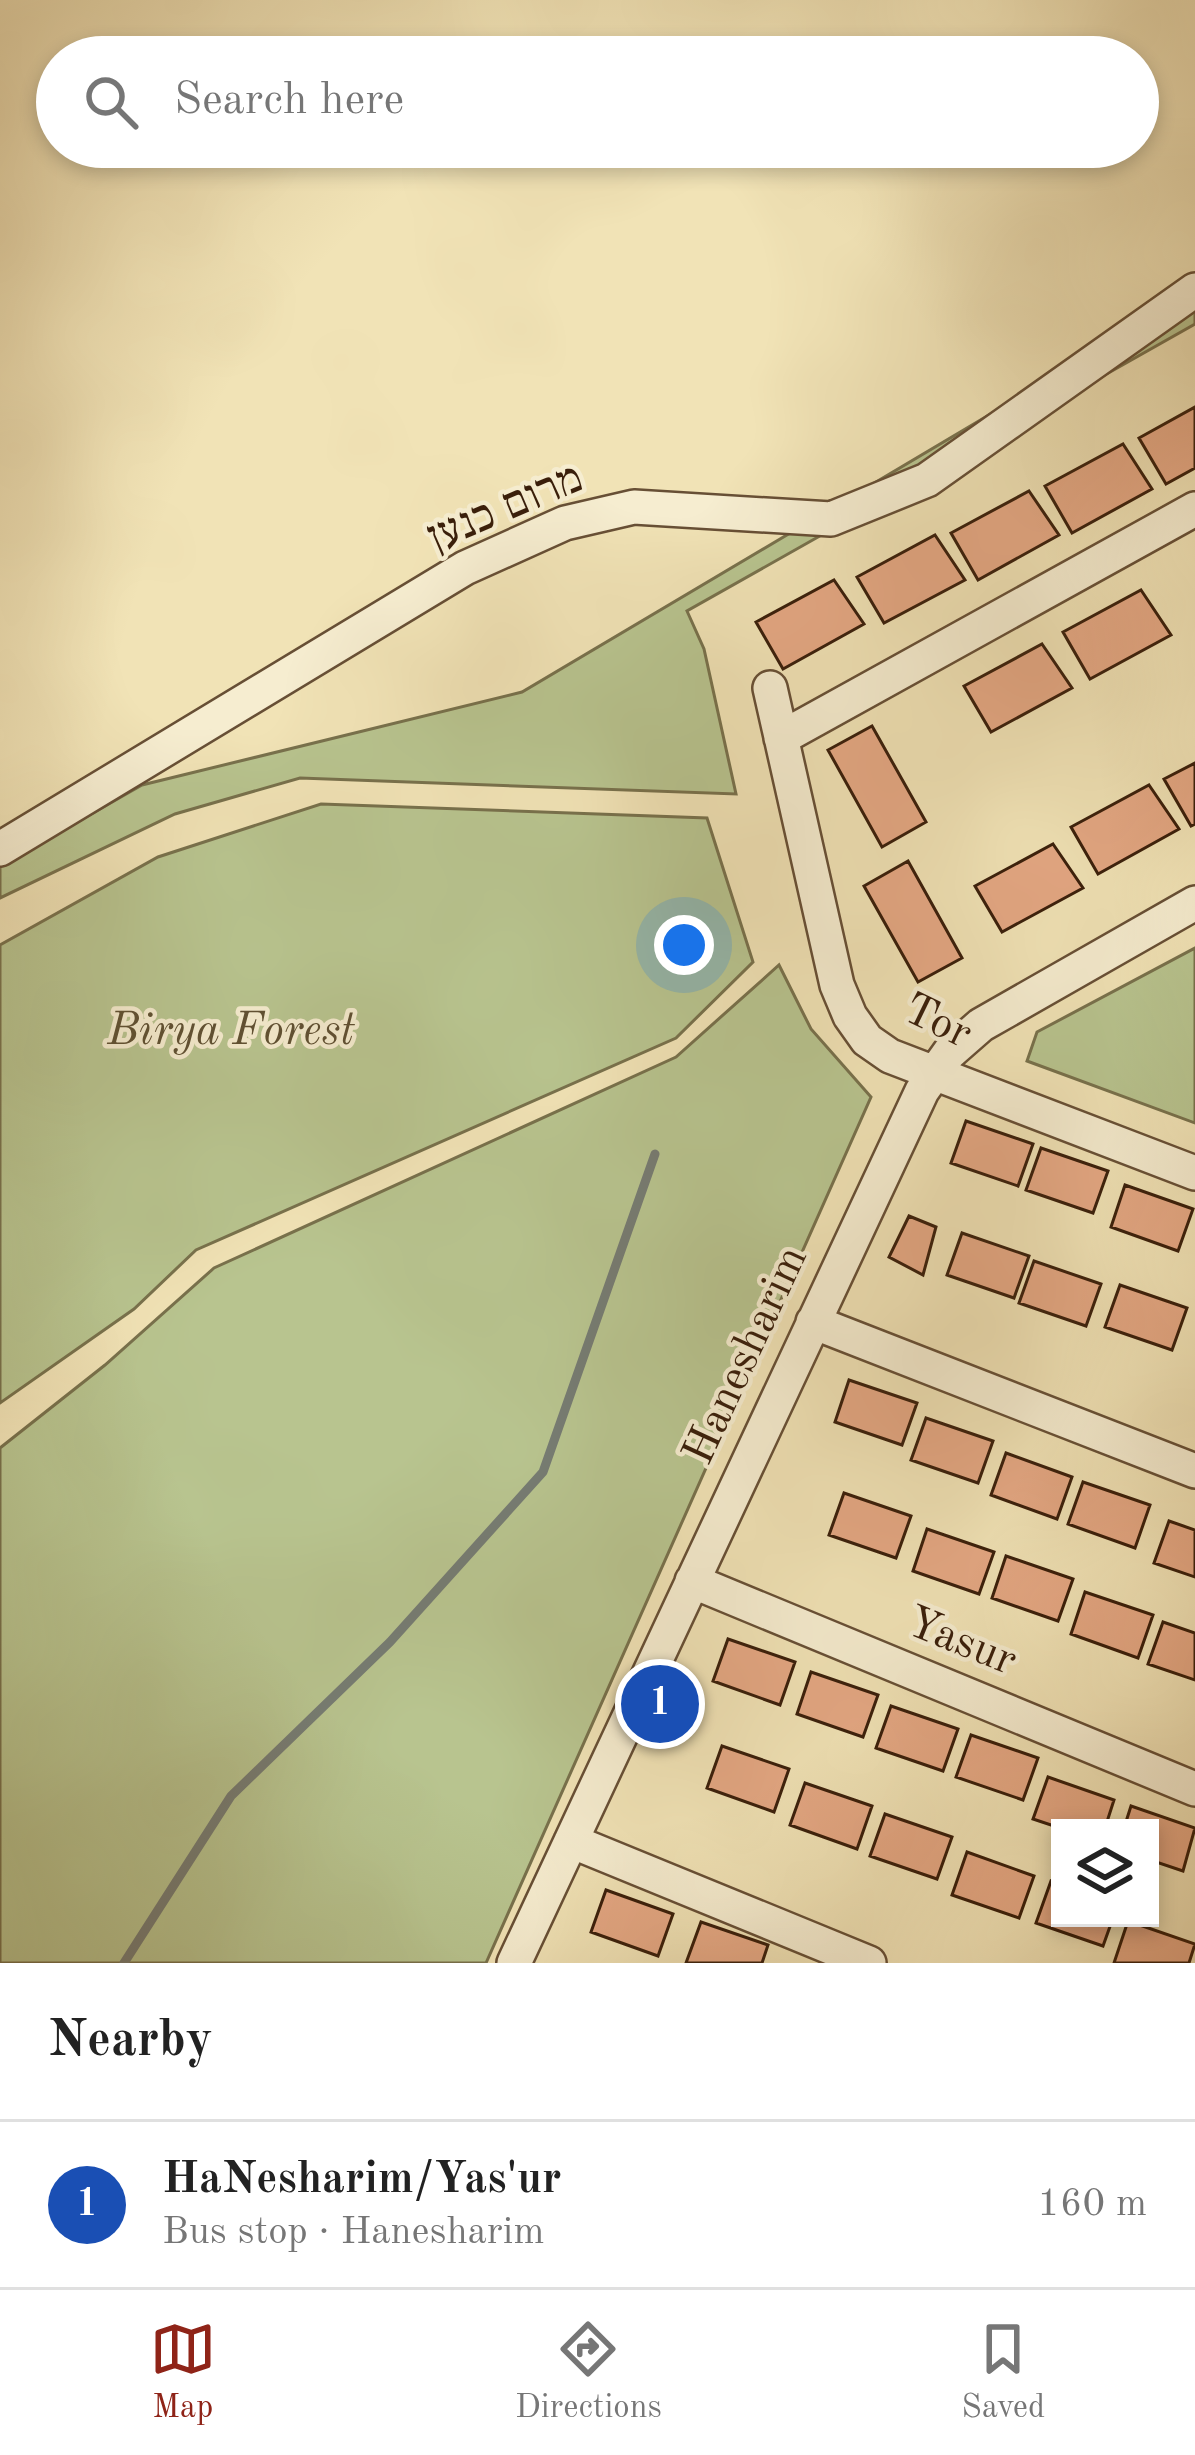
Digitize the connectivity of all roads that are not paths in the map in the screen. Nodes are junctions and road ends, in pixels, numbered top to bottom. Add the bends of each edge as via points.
1 (1195, 290) edge
2 (1195, 509) edge
3 (770, 688) dead end
4 (781, 738) junction
5 (0, 850) edge
6 (1195, 903) edge
7 (934, 1075) junction
8 (1195, 1173) edge
9 (812, 1322) junction
10 (1195, 1471) edge
11 (692, 1581) junction
12 (1195, 1789) edge
13 (571, 1841) junction
14 (514, 1963) edge
15 (869, 1963) edge

1 - 5 street, מרום כנען via 927,480 831,519 634,507 566,523 465,568
2 - 4 street
3 - 4 street, Tor
4 - 7 street, Tor via 850,1016 867,1040
6 - 7 street, Hanesharim via 981,1025
7 - 8 street, Tor
7 - 9 street, Hanesharim
9 - 10 street
9 - 11 street, Hanesharim
11 - 12 street, Yasur
11 - 13 street, Hanesharim
13 - 14 street, Hanesharim
13 - 15 street

